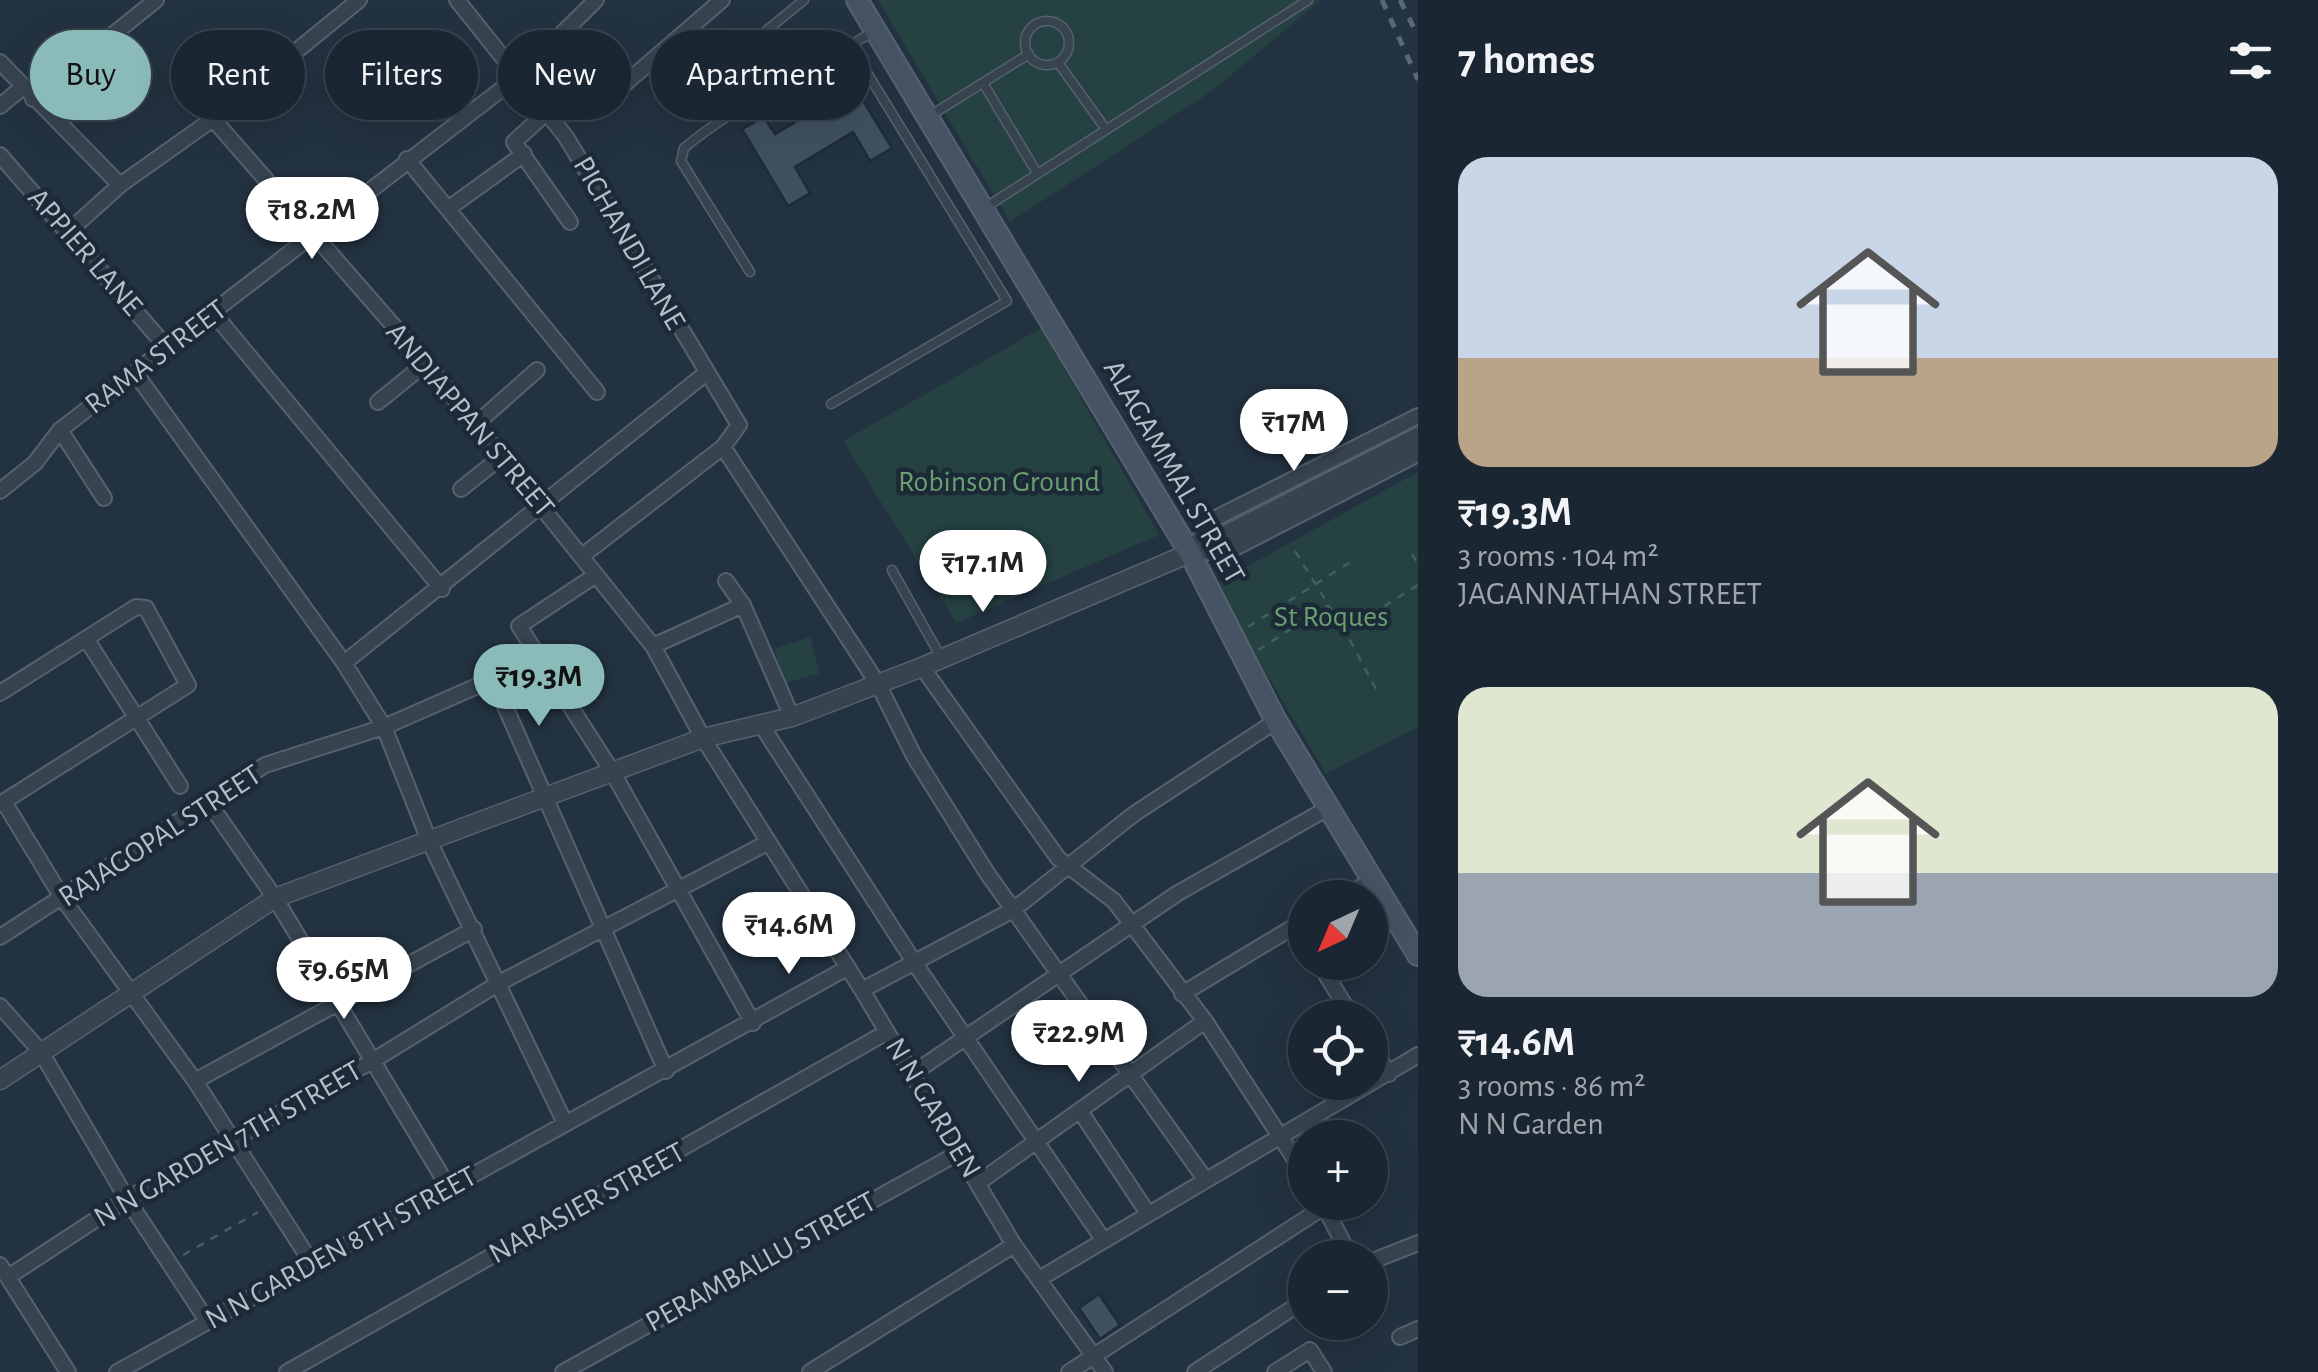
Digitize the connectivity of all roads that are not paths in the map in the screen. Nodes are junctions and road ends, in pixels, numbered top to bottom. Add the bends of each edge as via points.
1 (156, 0) edge
2 (359, 0) edge
3 (457, 0) edge
4 (596, 0) edge
5 (722, 0) edge
6 (804, 0) edge
7 (856, 0) edge
8 (1308, 0) edge
9 (566, 30) edge
10 (766, 30) edge
11 (876, 31) junction
12 (870, 34) edge
13 (305, 44) edge
14 (498, 49) edge
15 (1030, 54) junction
16 (0, 62) edge
17 (1059, 64) junction
18 (870, 78) edge
19 (631, 79) edge
20 (983, 83) junction
21 (498, 91) edge
22 (28, 93) junction
23 (0, 106) edge
24 (928, 117) junction
25 (211, 120) edge
26 (213, 120) edge
27 (538, 120) edge
28 (554, 120) edge
29 (725, 120) edge
30 (1104, 128) junction
31 (524, 154) junction
32 (0, 155) edge
33 (407, 159) junction
34 (1037, 173) junction
35 (120, 185) junction
36 (449, 208) junction
37 (984, 209) junction
38 (570, 222) dead end
39 (68, 232) junction
40 (311, 234) junction
41 (750, 272) dead end
42 (1026, 280) junction
43 (1008, 301) junction
44 (215, 314) junction
45 (169, 350) junction
46 (426, 363) junction
47 (537, 370) dead end
48 (136, 374) junction
49 (705, 374) junction
50 (597, 392) dead end
51 (378, 402) dead end
52 (831, 404) dead end
53 (1418, 416) edge
54 (476, 424) junction
55 (60, 430) junction
56 (1418, 437) edge
57 (723, 446) junction
58 (1418, 454) edge
59 (501, 458) junction
60 (460, 489) dead end
61 (0, 490) edge
62 (104, 498) dead end
63 (540, 503) junction
64 (1190, 553) junction
65 (582, 556) junction
66 (892, 570) dead end
67 (596, 575) junction
68 (726, 581) dead end
69 (442, 589) junction
70 (742, 606) junction
71 (87, 640) junction
72 (653, 646) junction
73 (942, 659) junction
74 (344, 663) junction
75 (922, 668) junction
76 (878, 684) junction
77 (0, 694) edge
78 (792, 716) junction
79 (138, 720) junction
80 (1276, 721) junction
81 (762, 726) junction
82 (384, 727) junction
83 (704, 738) junction
84 (613, 772) junction
85 (180, 786) dead end
86 (546, 798) junction
87 (2, 803) edge
88 (209, 804) junction
89 (1330, 806) junction
90 (430, 843) junction
91 (767, 843) junction
92 (1072, 867) junction
93 (1374, 879) joint
94 (678, 892) junction
95 (276, 898) junction
96 (63, 900) junction
97 (1013, 910) junction
98 (1132, 925) junction
99 (603, 927) junction
100 (474, 929) junction
101 (1288, 930) edge
102 (0, 937) edge
103 (1418, 955) edge
104 (916, 964) junction
105 (847, 968) junction
106 (1063, 974) junction
107 (499, 983) junction
108 (862, 990) junction
109 (1182, 994) junction
110 (135, 995) junction
111 (337, 1000) junction
112 (0, 1006) edge
113 (1205, 1021) junction
114 (753, 1023) junction
115 (887, 1032) junction
116 (967, 1040) junction
117 (41, 1052) junction
118 (1418, 1055) edge
119 (374, 1060) junction
120 (666, 1071) junction
121 (912, 1074) junction
122 (1389, 1074) joint
123 (1134, 1076) junction
124 (0, 1080) edge
125 (196, 1082) junction
126 (1080, 1110) junction
127 (564, 1123) junction
128 (1280, 1134) junction
129 (1036, 1139) junction
130 (234, 1142) junction
131 (1288, 1147) edge
132 (960, 1152) junction
133 (1204, 1178) junction
134 (978, 1183) junction
135 (449, 1188) junction
136 (127, 1199) junction
137 (1147, 1212) junction
138 (1300, 1220) edge
139 (1102, 1238) junction
140 (1014, 1245) junction
141 (1416, 1249) edge
142 (1388, 1257) edge
143 (311, 1262) junction
144 (4, 1271) edge
145 (1038, 1279) junction
146 (1288, 1311) edge
147 (208, 1322) junction
148 (1418, 1329) edge
149 (1400, 1337) dead end
150 (1093, 1356) junction
151 (68, 1372) edge
152 (117, 1372) edge
153 (287, 1372) edge
154 (563, 1372) edge
155 (810, 1372) edge
156 (1069, 1372) edge
157 (1104, 1372) edge
158 (1195, 1372) edge
159 (1275, 1372) edge
160 (1324, 1372) edge

1 - 22 street
2 - 13 street
3 - 14 street, PICHANDI LANE
4 - 9 street, RAMA STREET
5 - 19 street
6 - 10 lane
7 - 11 main road, ALAGAMMAL STREET
8 - 30 lane
11 - 12 lane
11 - 24 main road, ALAGAMMAL STREET
15 - 17 lane via 1046,66
15 - 17 lane via 1028,31 1037,22 1057,23 1068,46
15 - 20 lane
16 - 22 street
17 - 30 lane
18 - 43 lane
20 - 24 lane
20 - 34 lane
21 - 33 street, RAMA STREET
22 - 23 street
22 - 35 street
24 - 37 main road, ALAGAMMAL STREET
25 - 35 street
26 - 40 street, ANDIAPPAN STREET
27 - 31 street via 514,142
28 - 49 street, PICHANDI LANE
29 - 41 lane via 684,148 681,161
30 - 34 lane
31 - 36 street
31 - 38 street
32 - 39 street, APPIER LANE
33 - 36 street
33 - 40 street, RAMA STREET
34 - 37 lane
35 - 39 street
36 - 50 street
37 - 42 main road, ALAGAMMAL STREET
39 - 45 street, APPIER LANE
40 - 44 street, RAMA STREET
40 - 46 street, ANDIAPPAN STREET
42 - 43 lane
42 - 64 main road, ALAGAMMAL STREET
43 - 52 lane
44 - 45 street, RAMA STREET
44 - 69 street
45 - 48 street, RAMA STREET
46 - 51 street
46 - 54 street, ANDIAPPAN STREET
47 - 54 street
48 - 55 street, RAMA STREET
48 - 74 street
49 - 57 street, PICHANDI LANE via 739,425
49 - 63 street
53 - 64 street via 1212,520
54 - 59 street, ANDIAPPAN STREET
55 - 61 street, RAMA STREET via 35,463
55 - 62 street
56 - 64 street
57 - 65 street
57 - 76 street
58 - 64 street via 1229,552
59 - 60 street
59 - 63 street, ANDIAPPAN STREET
63 - 65 street, ANDIAPPAN STREET
63 - 69 street
64 - 73 street
64 - 80 main road, ALAGAMMAL STREET
65 - 67 street, ANDIAPPAN STREET
66 - 73 lane
67 - 72 street, ANDIAPPAN STREET
67 - 84 street via 519,626
68 - 70 street
69 - 74 street
70 - 72 street
70 - 78 street
71 - 77 street
71 - 79 street
71 - 79 street via 136,607 146,608 188,685
72 - 83 street, ANDIAPPAN STREET
73 - 75 street
74 - 82 street
75 - 76 street
75 - 92 street via 1058,858
76 - 78 street
76 - 97 street via 914,756
78 - 81 street
79 - 85 street
79 - 87 street
80 - 89 main road, ALAGAMMAL STREET
80 - 92 street via 1134,814
81 - 83 street
81 - 104 street
82 - 86 street, RAJAGOPAL STREET via 493,679
82 - 88 street, RAJAGOPAL STREET via 265,765
82 - 90 street
83 - 84 street
83 - 91 street, N N GARDEN
84 - 86 street
84 - 94 street
86 - 90 street
86 - 99 street
87 - 96 street
88 - 95 street
88 - 96 street, RAJAGOPAL STREET
89 - 93 main road, ALAGAMMAL STREET
89 - 98 street
90 - 95 street
90 - 100 street
91 - 94 street, N N GARDEN 7TH STREET
91 - 105 street, N N GARDEN
92 - 97 street
92 - 98 street
93 - 103 main road, ALAGAMMAL STREET
94 - 99 street, N N GARDEN 7TH STREET
94 - 114 street
95 - 110 street
95 - 111 street
96 - 102 street, RAJAGOPAL STREET
96 - 110 street
97 - 104 street
97 - 106 street
98 - 106 street
98 - 109 street
99 - 107 street, N N GARDEN 7TH STREET
99 - 120 street
100 - 107 street
100 - 111 street
101 - 109 street
104 - 108 street
104 - 116 street
105 - 108 street, N N GARDEN
105 - 114 street, N N GARDEN 8TH STREET
106 - 116 street
106 - 123 street
107 - 119 street, N N GARDEN 7TH STREET
107 - 127 street
108 - 115 street, N N GARDEN
109 - 113 street
110 - 117 street
110 - 125 street
111 - 119 street
111 - 125 street
112 - 117 street
113 - 123 street
113 - 128 street
114 - 120 street, N N GARDEN 8TH STREET
115 - 121 street, N N GARDEN
115 - 153 street, NARASIER STREET
116 - 121 street
116 - 129 street
117 - 124 street
117 - 136 street
118 - 122 street
119 - 130 street, N N GARDEN 7TH STREET
119 - 135 street
120 - 127 street, N N GARDEN 8TH STREET
121 - 132 street, N N GARDEN
122 - 128 street
123 - 126 street
123 - 133 street
125 - 130 street
126 - 129 street
126 - 137 street
127 - 135 street, N N GARDEN 8TH STREET
128 - 131 street
128 - 133 street
129 - 134 street
129 - 139 street
130 - 136 street, N N GARDEN 7TH STREET
130 - 143 street
132 - 134 street, N N GARDEN
132 - 154 street, PERAMBALLU STREET
133 - 137 street
134 - 140 street, N N GARDEN
135 - 143 street, N N GARDEN 8TH STREET
136 - 144 street, N N GARDEN 7TH STREET
136 - 147 street
137 - 139 street
138 - 150 street
139 - 145 street
140 - 145 street, N N GARDEN
140 - 155 street
141 - 142 street
143 - 147 street, N N GARDEN 8TH STREET
144 - 151 street
145 - 150 street, N N GARDEN
146 - 158 street
147 - 152 street, N N GARDEN 8TH STREET
148 - 149 street
150 - 156 street
150 - 157 street, N N GARDEN
159 - 160 street via 1310,1350

